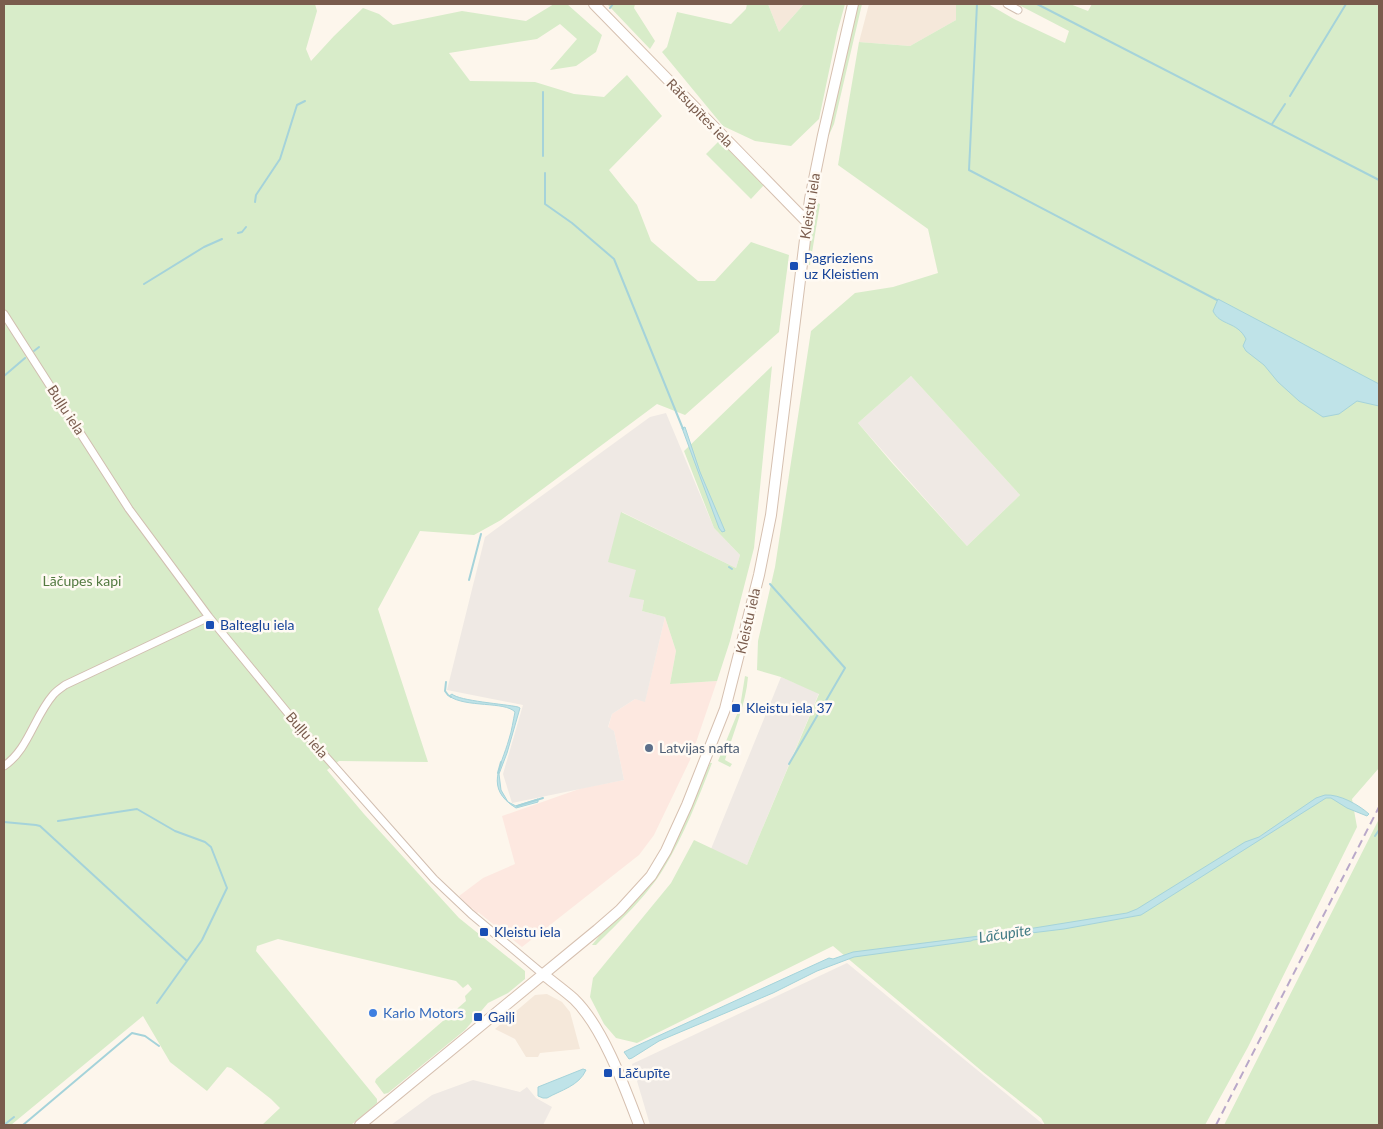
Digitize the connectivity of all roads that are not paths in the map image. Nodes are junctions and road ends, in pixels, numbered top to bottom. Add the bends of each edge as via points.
1 (594, 4) edge
2 (854, 4) edge
3 (1007, 4) edge
4 (1018, 10) dead end
5 (806, 222) junction
6 (4, 314) edge
7 (209, 617) junction
8 (4, 766) edge
9 (544, 975) junction
10 (360, 1125) edge
11 (639, 1125) edge

1 - 5 main road, Rātsupītes iela
2 - 5 main road, Kleistu iela
3 - 4 street
5 - 9 main road, Kleistu iela via 770,515 726,709 687,805 651,876 614,915
6 - 7 street, Buļļu iela via 129,508
7 - 8 street via 65,685 53,694 21,749
7 - 9 street, Buļļu iela via 296,723 434,879
9 - 10 main road, Kleistu iela
9 - 11 main road, Buļļu iela via 575,1000 593,1024 625,1086

